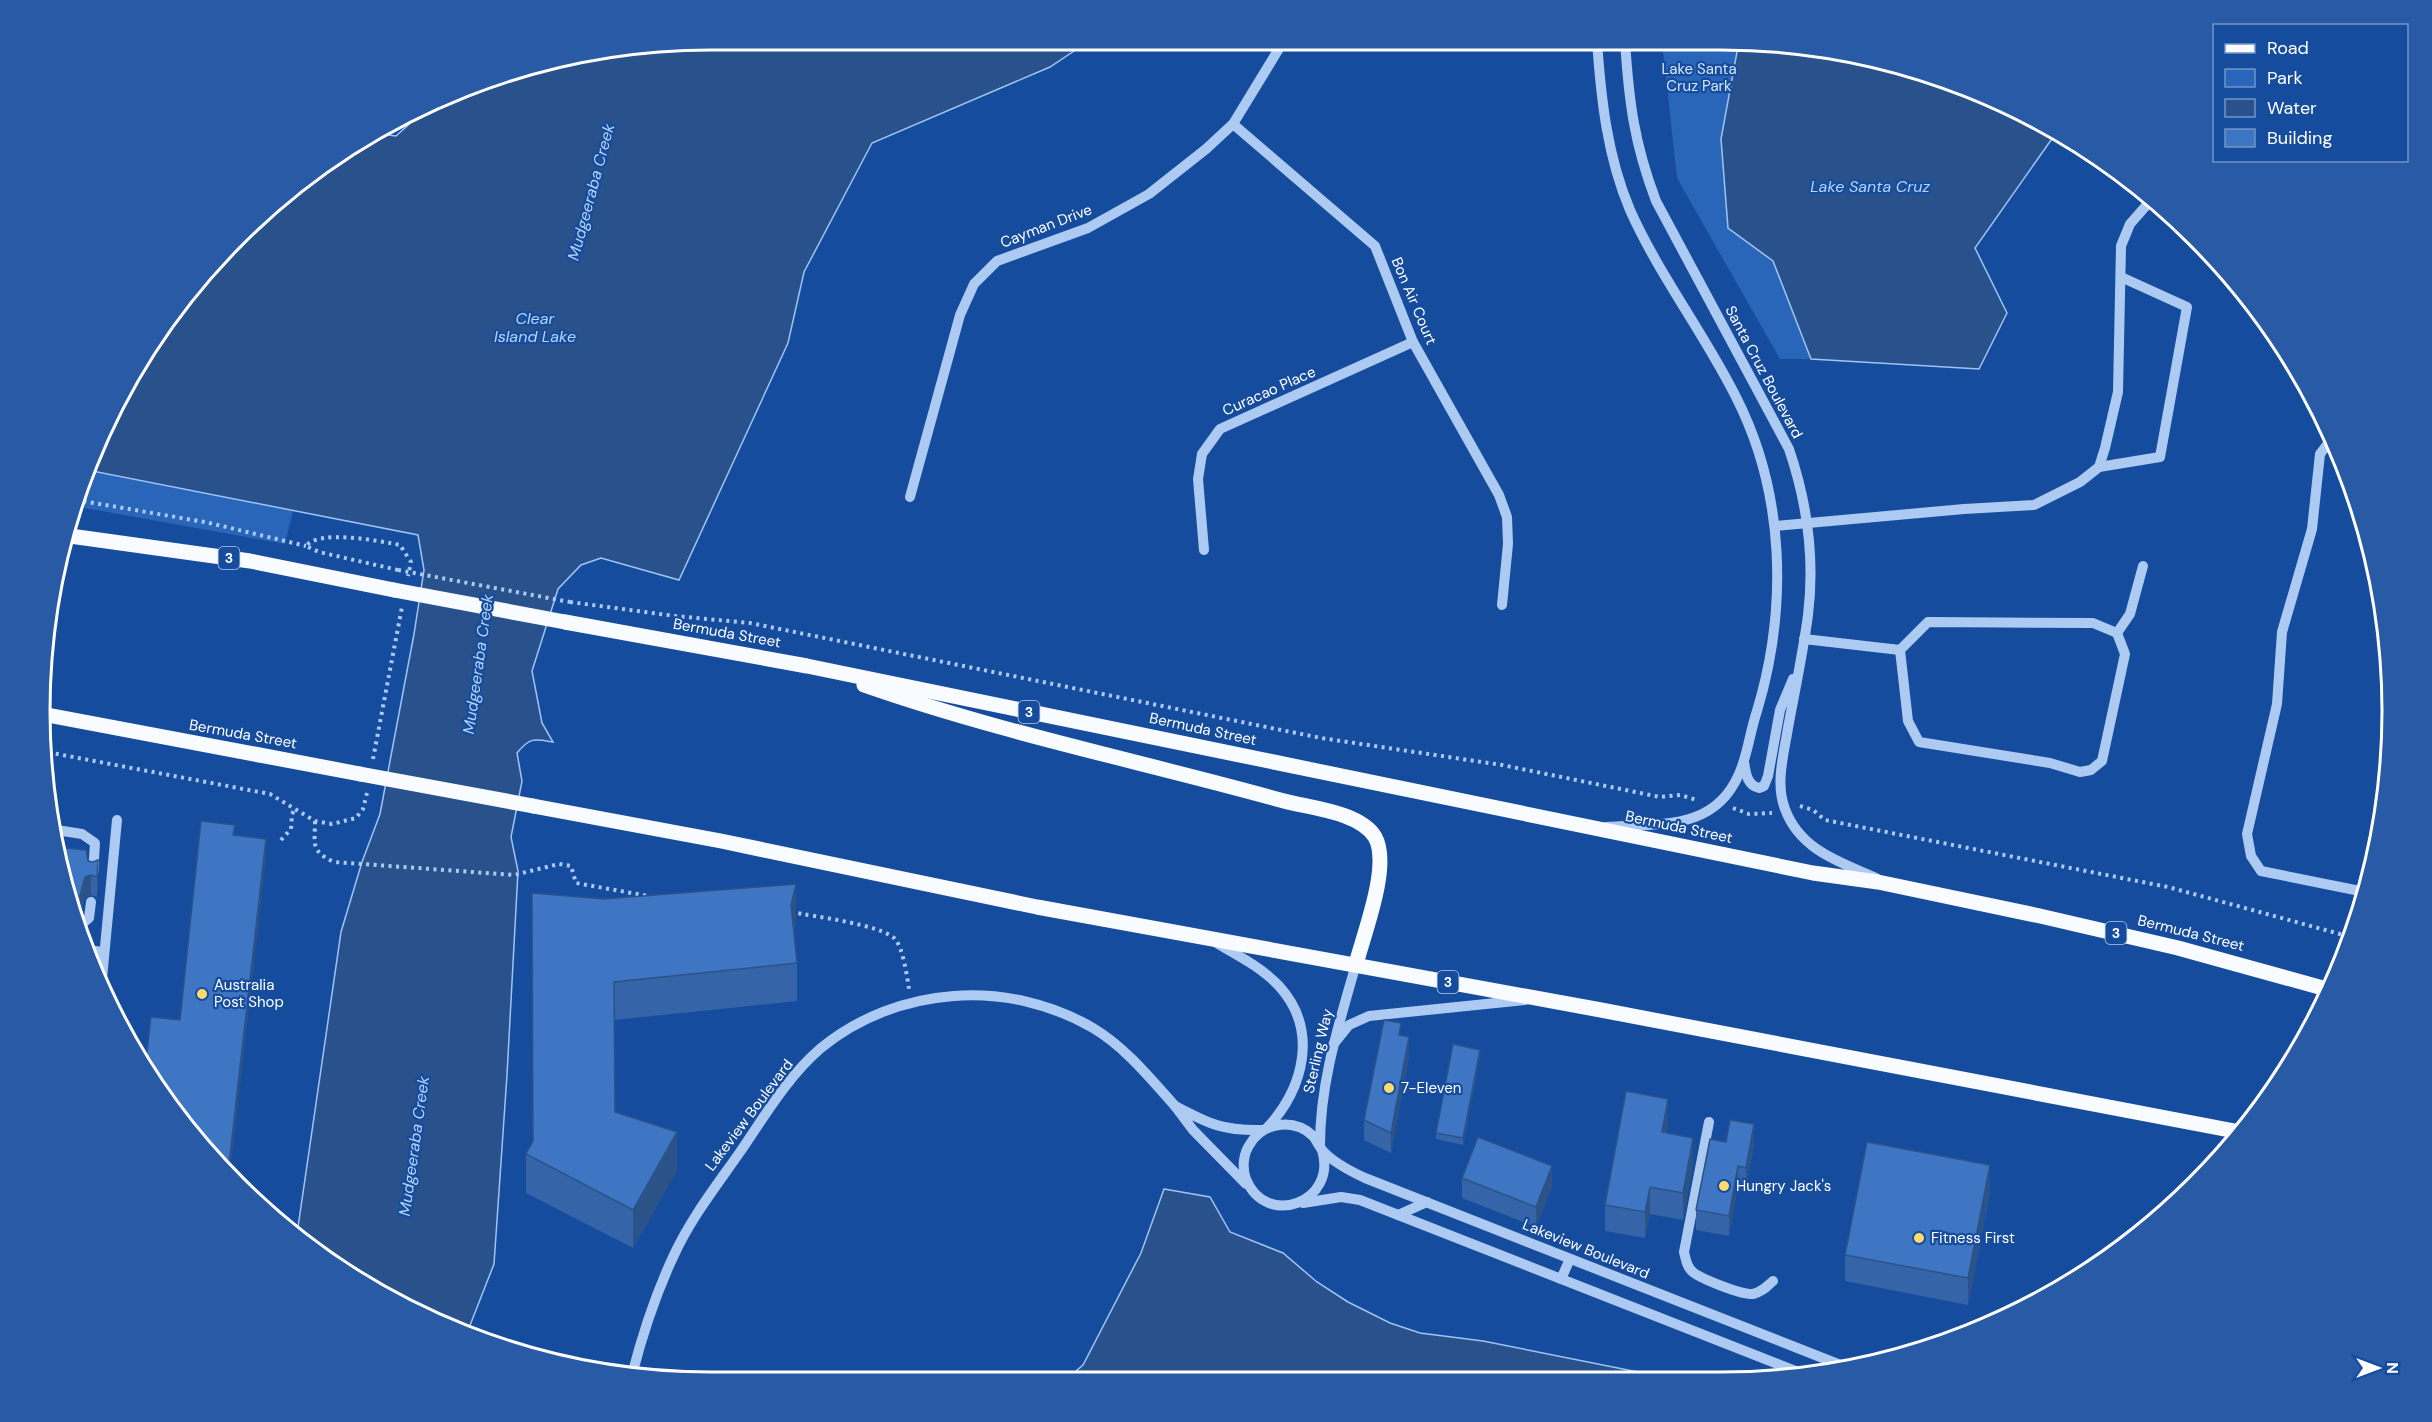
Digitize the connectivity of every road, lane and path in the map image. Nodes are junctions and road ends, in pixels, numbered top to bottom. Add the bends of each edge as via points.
1 (1278, 50) edge
2 (1598, 50) edge
3 (1626, 50) edge
4 (1233, 124) junction
5 (2147, 205) edge
6 (2121, 277) junction
7 (1413, 342) junction
8 (2326, 446) edge
9 (2098, 467) junction
10 (910, 497) dead end
11 (84, 501) edge
12 (1807, 522) junction
13 (1776, 526) junction
14 (73, 536) edge
15 (306, 546) junction
16 (1204, 550) dead end
17 (2143, 566) dead end
18 (401, 591) junction
19 (1502, 605) dead end
20 (2117, 633) junction
21 (1804, 639) junction
22 (1900, 650) junction
23 (1800, 662) junction
24 (807, 666) junction
25 (50, 717) edge
26 (51, 753) edge
27 (1743, 760) junction
28 (372, 762) dead end
29 (364, 780) junction
30 (1698, 800) dead end
31 (1726, 806) dead end
32 (1801, 806) dead end
33 (295, 809) junction
34 (1769, 814) dead end
35 (117, 820) dead end
36 (315, 821) junction
37 (1592, 828) junction
38 (60, 831) edge
39 (281, 840) dead end
40 (93, 875) edge
41 (1892, 885) junction
42 (2357, 890) edge
43 (658, 898) edge
44 (90, 902) dead end
45 (789, 911) edge
46 (84, 922) edge
47 (2343, 935) edge
48 (1204, 936) junction
49 (95, 951) edge
50 (104, 952) junction
51 (1356, 964) junction
52 (102, 969) edge
53 (2321, 988) edge
54 (1540, 998) junction
55 (912, 1001) junction
56 (1333, 1045) junction
57 (1175, 1106) junction
58 (1709, 1122) dead end
59 (1265, 1129) junction
60 (2232, 1130) edge
61 (1321, 1148) junction
62 (1253, 1191) junction
63 (1427, 1202) junction
64 (1290, 1205) junction
65 (1398, 1215) junction
66 (1570, 1259) junction
67 (1561, 1279) junction
68 (1773, 1281) dead end
69 (1801, 1350) junction
70 (1834, 1363) edge
71 (634, 1368) edge
72 (1799, 1368) edge
73 (1789, 1369) edge

1 - 4 street, Cayman Drive
2 - 13 street via 1605,127 1630,209 1751,429
3 - 12 street, Santa Cruz Boulevard via 1630,101 1642,163 1656,201 1789,448
4 - 7 street, Bon Air Court via 1375,246
4 - 10 street, Cayman Drive via 1149,194 1088,228 997,261 974,284 960,315
5 - 6 street via 2130,224 2121,246
6 - 9 street via 2118,392
6 - 9 street via 2187,307 2160,457
7 - 16 street, Curacao Place via 1220,429 1202,454 1198,479
7 - 19 street, Bon Air Court via 1499,495 1507,517
8 - 42 street via 2320,454 2312,529 2282,632 2277,705 2247,834 2251,856 2261,871
9 - 12 street via 2080,482 2034,506
11 - 15 path via 205,522
12 - 13 street
12 - 21 street, Santa Cruz Boulevard via 1811,560
13 - 27 street via 1774,616 1762,688
14 - 18 main road, Bermuda Street / 3 via 250,561
15 - 18 path via 314,539 330,537 400,545 411,562
15 - 30 path, bridge via 398,570 570,602 750,623 1321,738 1502,765 1660,797 1680,795
17 - 20 street via 2130,614
18 - 24 main road, Bermuda Street / 3, bridge
18 - 28 path
20 - 22 street via 2093,623 1928,622
20 - 22 street via 2125,654 2102,761 2091,770 2080,772 2050,763 1919,742 1908,721
21 - 22 street
21 - 23 street, Santa Cruz Boulevard
23 - 27 street via 1782,704 1764,786 1757,788 1749,782
23 - 41 street, Santa Cruz Boulevard via 1781,770 1785,810 1798,832 1817,850
24 - 37 main road, Bermuda Street / 3
24 - 51 main road via 1042,740 1356,820 1375,837 1381,860
25 - 29 main road, Bermuda Street / 3
26 - 33 path via 270,794
27 - 37 street via 1728,792 1701,816
29 - 36 path via 363,809 356,818 332,824
29 - 48 main road, Bermuda Street / 3, bridge via 533,806 1037,907
31 - 34 path via 1749,814
32 - 47 path via 1825,820 2168,887
33 - 36 path
33 - 39 path via 291,829
35 - 50 street
36 - 43 path via 315,846 320,856 334,862 514,875 560,864 570,866 576,883
37 - 41 main road, Bermuda Street / 3
38 - 40 street via 82,834 95,843
41 - 53 main road, Bermuda Street / 3 via 2178,948
44 - 46 street via 89,918
45 - 55 path via 877,929 895,939
48 - 51 main road, Bermuda Street / 3
48 - 59 street, Sterling Way via 1269,977 1291,1001 1300,1020 1303,1049 1297,1082 1282,1110
49 - 50 street
50 - 52 street
51 - 54 main road, Bermuda Street / 3
51 - 56 street, Sterling Way
54 - 56 street via 1369,1016 1349,1025
54 - 60 main road, Bermuda Street / 3
55 - 57 street, Lakeview Boulevard via 968,995 1004,997 1065,1013 1120,1047
55 - 71 street, Lakeview Boulevard via 883,1011 820,1049 773,1104 698,1212 674,1255
56 - 61 street, Sterling Way via 1322,1097
57 - 59 street via 1220,1128
57 - 62 street
58 - 68 street via 1684,1252 1686,1264 1693,1273 1740,1292 1761,1292
59 - 61 street via 1297,1126
59 - 62 street via 1253,1138 1245,1155 1244,1174
61 - 63 street, Lakeview Boulevard via 1358,1174
61 - 64 street via 1324,1172 1318,1188 1306,1199
62 - 64 street via 1270,1203
63 - 65 street
63 - 66 street, Lakeview Boulevard
64 - 65 street via 1346,1197
65 - 67 street
66 - 67 street
66 - 69 street, Lakeview Boulevard
67 - 73 street
69 - 70 street, Lakeview Boulevard
69 - 72 street

